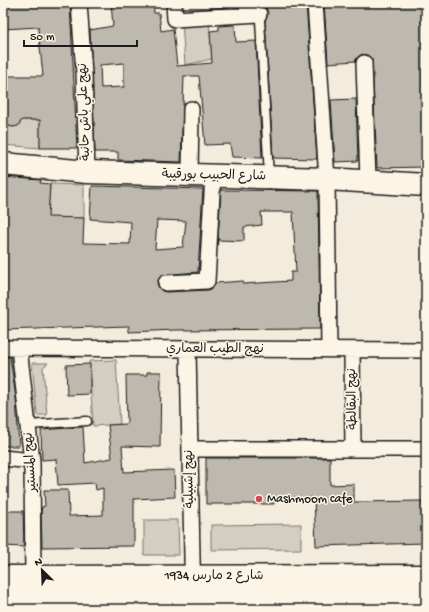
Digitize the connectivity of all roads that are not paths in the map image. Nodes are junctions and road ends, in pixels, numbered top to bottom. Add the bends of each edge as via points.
1 (79, 3) edge
2 (174, 3) edge
3 (315, 3) edge
4 (259, 9) edge
5 (364, 63) dead end
6 (190, 110) dead end
7 (3, 164) edge
8 (87, 172) junction
9 (190, 176) junction
10 (213, 176) junction
11 (269, 177) junction
12 (327, 179) junction
13 (368, 180) junction
14 (426, 185) edge
15 (166, 284) dead end
16 (3, 348) edge
17 (19, 348) junction
18 (188, 349) junction
19 (329, 350) junction
20 (352, 350) junction
21 (426, 350) edge
22 (87, 421) dead end
23 (28, 425) junction
24 (190, 449) junction
25 (353, 449) junction
26 (426, 449) edge
27 (3, 458) edge
28 (32, 461) junction
29 (426, 576) edge
30 (3, 577) edge
31 (33, 577) junction
32 (193, 594) edge
33 (426, 597) edge
34 (10, 599) edge

1 - 8 street, نهج علي باش حانبة
2 - 4 street via 175,19
3 - 12 street
4 - 11 lane
5 - 13 street
6 - 9 street
7 - 8 street, شارع الحبيب بورقيبة
8 - 9 street, شارع الحبيب بورقيبة
9 - 10 street, شارع الحبيب بورقيبة
10 - 11 street, شارع الحبيب بورقيبة
10 - 15 street via 207,281
11 - 12 street, شارع الحبيب بورقيبة
12 - 13 street, شارع الحبيب بورقيبة
12 - 19 street
13 - 14 street, شارع الحبيب بورقيبة
16 - 17 street, نهج الطيب العماري
17 - 18 street, نهج الطيب العماري
17 - 23 street, نهج المنستير
18 - 19 street, نهج الطيب العماري
18 - 24 street, نهج إشبيلية
19 - 20 street, نهج الطيب العماري
20 - 21 street, نهج الطيب العماري
20 - 25 street, نهج البقالطة
22 - 23 lane
23 - 28 street, نهج المنستير
24 - 25 street
24 - 32 street, نهج إشبيلية
25 - 26 street
27 - 28 street
28 - 31 street, نهج المنستير
29 - 32 street, شارع 2 مارس 1934
30 - 31 street, شارع 2 مارس 1934
31 - 32 street, شارع 2 مارس 1934
32 - 33 street, شارع 2 مارس 1934
32 - 34 street, شارع 2 مارس 1934

